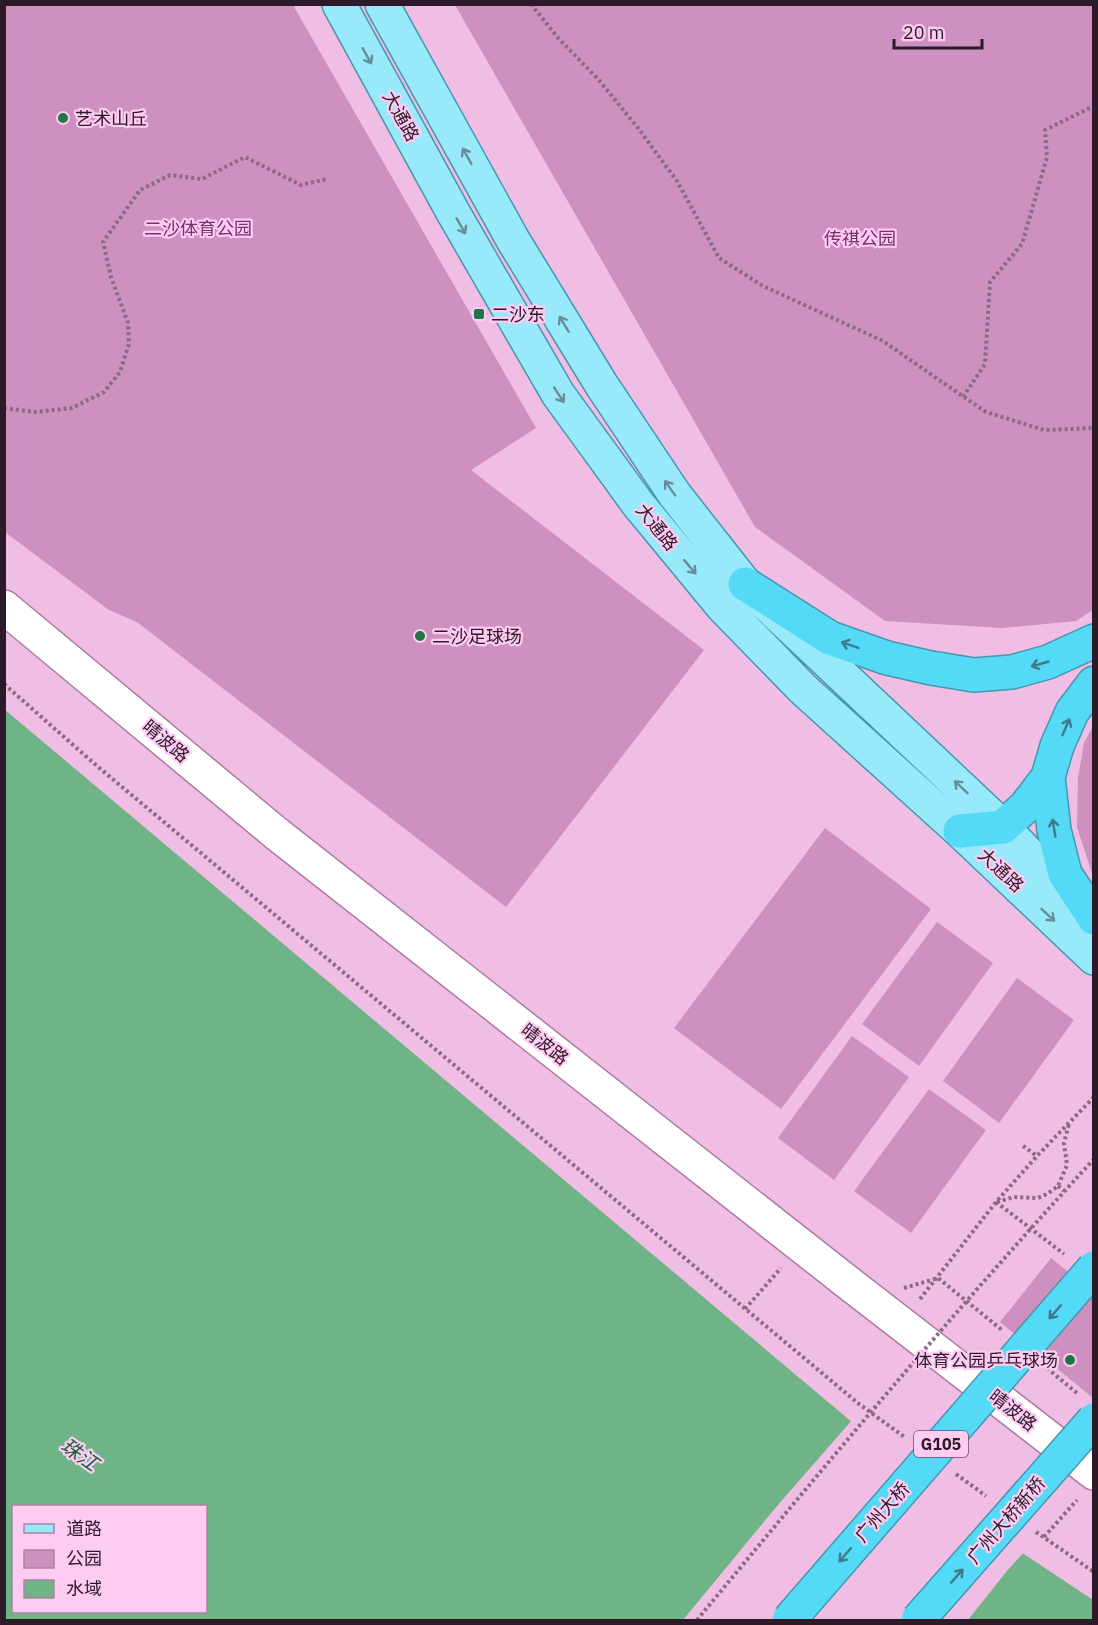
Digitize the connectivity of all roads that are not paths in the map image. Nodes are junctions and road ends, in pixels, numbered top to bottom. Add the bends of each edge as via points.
1 (339, 4) edge
2 (381, 4) edge
3 (746, 584) junction
4 (4, 607) edge
5 (1094, 641) edge
6 (1094, 683) edge
7 (1048, 777) junction
8 (1003, 827) junction
9 (960, 831) junction
10 (1094, 920) edge
11 (1094, 958) edge
12 (1080, 1262) edge
13 (1094, 1420) edge
14 (1086, 1485) edge
15 (789, 1620) edge
16 (918, 1620) edge

1 -> 9 main road, 大通路 via 558,394 638,504 723,606 803,689
3 -> 2 main road, 大通路 via 675,495 601,384 513,240
5 -> 3 highway via 1048,662 1012,672 974,675 931,668 830,638
8 -> 3 main road, 大通路
4 - 14 street, 晴波路 via 278,834 900,1323
7 -> 6 highway via 1072,712
7 - 8 highway via 1026,806
10 -> 7 highway via 1065,874 1054,830
8 - 9 highway
8 - 10 main road, 大通路
9 -> 11 main road, 大通路
12 -> 15 highway, 广州大桥 / G105, bridge
16 -> 13 highway, 广州大桥新桥, bridge

